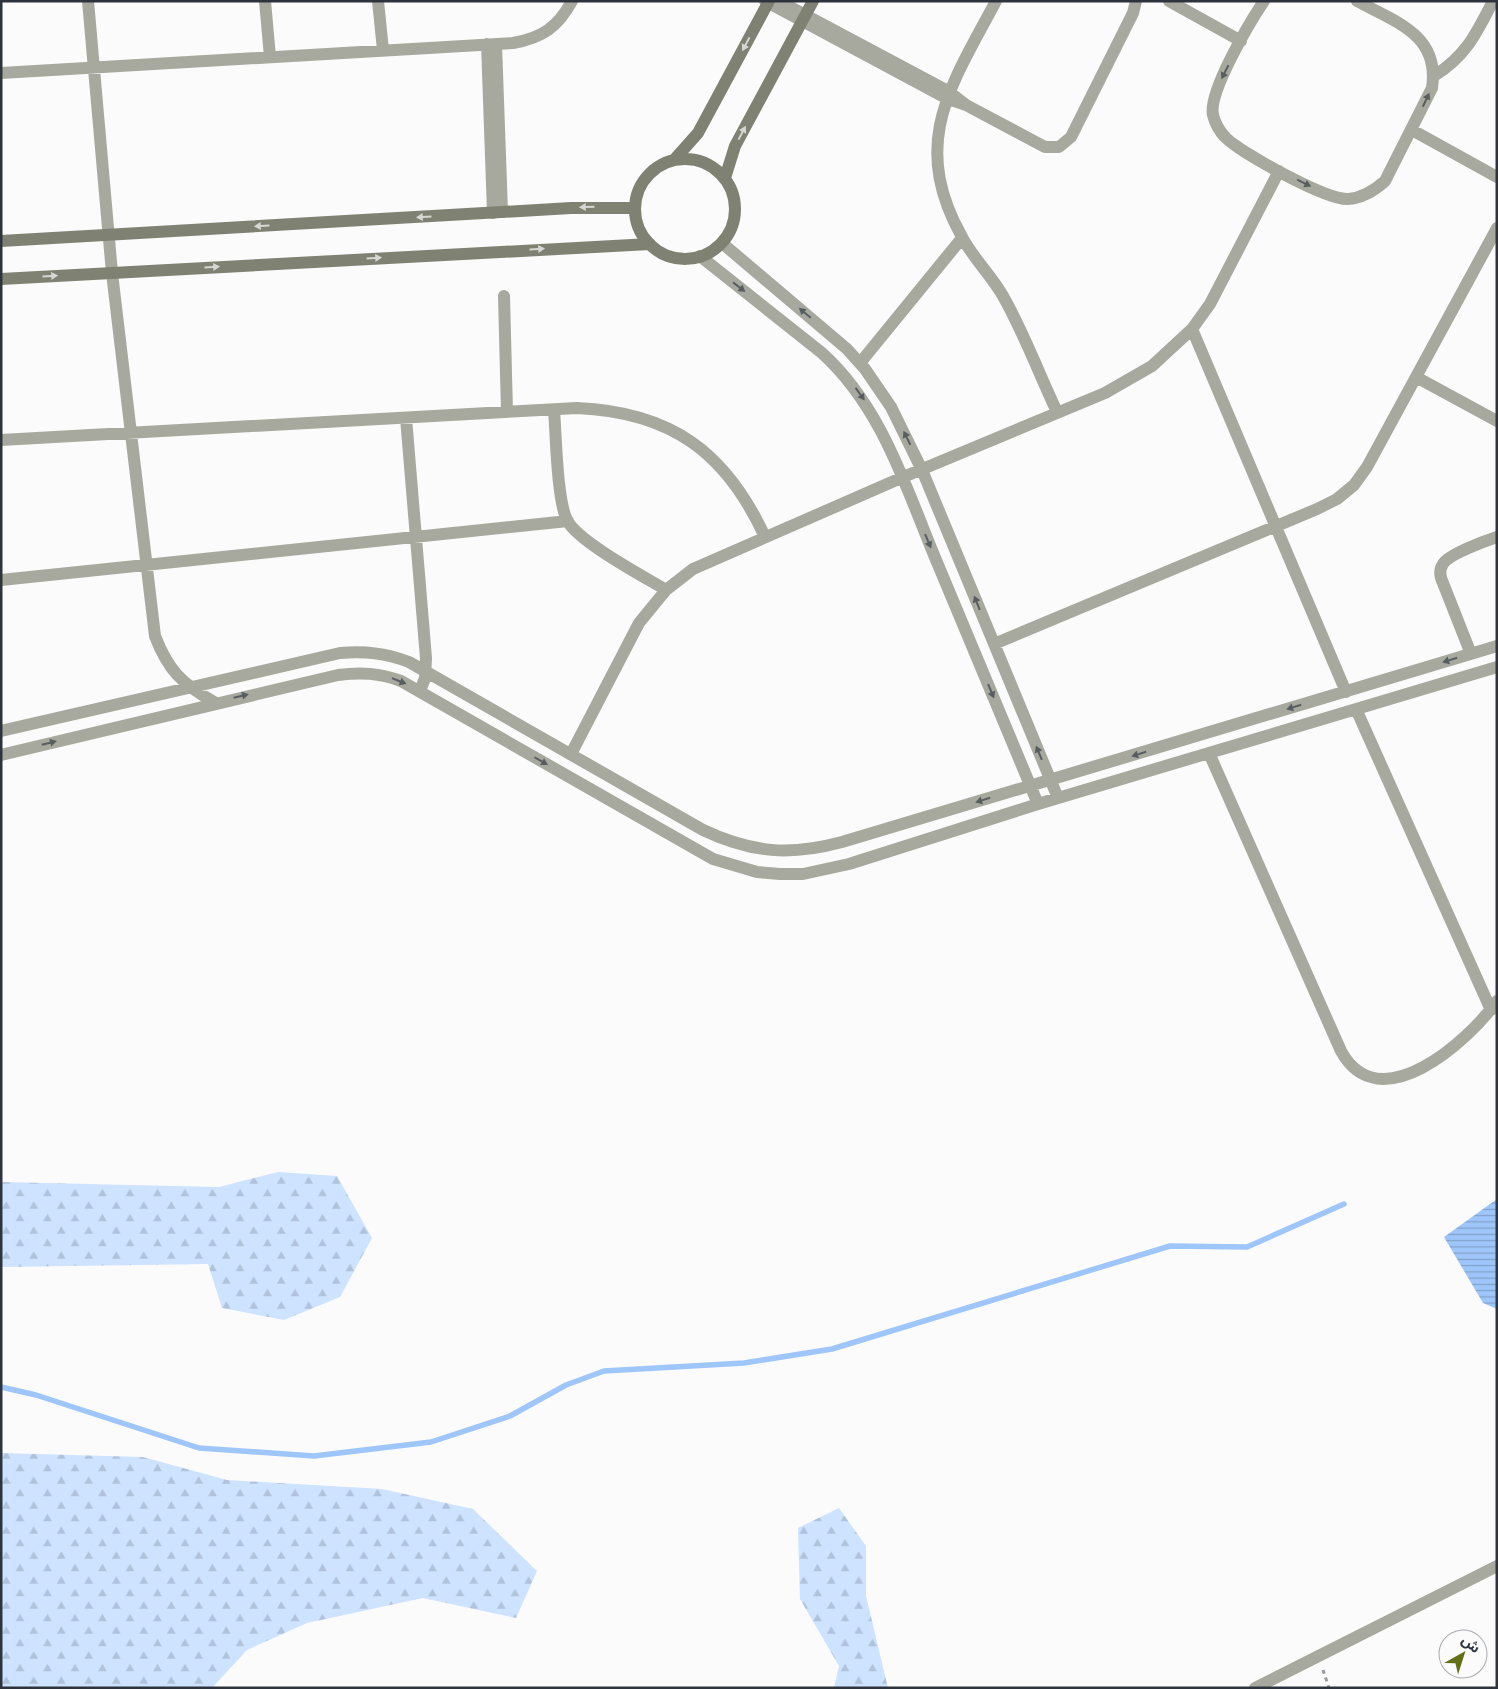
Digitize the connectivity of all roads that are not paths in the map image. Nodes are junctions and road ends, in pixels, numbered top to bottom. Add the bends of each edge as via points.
1 (88, 1) edge
2 (265, 1) edge
3 (272, 1) edge
4 (378, 1) edge
5 (572, 1) edge
6 (813, 1) edge
7 (996, 1) edge
8 (1143, 1) edge
9 (1169, 1) edge
10 (1264, 1) edge
11 (1493, 1) edge
12 (770, 2) edge
13 (1366, 3) edge
14 (1134, 7) edge
15 (804, 18) junction
16 (1241, 41) junction
17 (492, 44) junction
18 (383, 50) junction
19 (273, 57) junction
20 (94, 67) junction
21 (1, 73) edge
22 (1434, 76) junction
23 (947, 94) junction
24 (1412, 130) junction
25 (674, 160) junction
26 (1279, 171) junction
27 (1497, 177) edge
28 (725, 178) junction
29 (635, 208) junction
30 (497, 213) junction
31 (1497, 228) edge
32 (110, 234) junction
33 (1, 241) edge
34 (964, 241) junction
35 (722, 243) junction
36 (650, 244) junction
37 (700, 256) junction
38 (112, 273) junction
39 (1, 279) edge
40 (504, 296) dead end
41 (1192, 328) junction
42 (863, 366) junction
43 (1416, 378) junction
44 (554, 410) junction
45 (507, 412) junction
46 (1058, 412) junction
47 (406, 418) junction
48 (1497, 421) edge
49 (131, 434) junction
50 (1, 440) edge
51 (922, 470) junction
52 (901, 478) junction
53 (568, 522) junction
54 (1276, 526) junction
55 (417, 537) junction
56 (765, 537) junction
57 (1497, 537) edge
58 (146, 566) junction
59 (1, 580) edge
60 (666, 590) junction
61 (994, 644) junction
62 (1497, 646) edge
63 (1472, 654) junction
64 (1497, 667) edge
65 (426, 671) junction
66 (189, 688) junction
67 (420, 691) junction
68 (1346, 692) junction
69 (214, 702) junction
70 (1356, 709) junction
71 (1, 731) edge
72 (1209, 753) junction
73 (571, 754) junction
74 (1, 755) edge
75 (1051, 780) junction
76 (1031, 786) junction
77 (1058, 798) junction
78 (1038, 804) junction
79 (1494, 1005) edge
80 (1497, 1566) edge
81 (1255, 1688) edge

1 - 20 street
2 - 19 street
3 - 19 street
4 - 18 street
5 - 17 street via 561,20 548,32 531,40
6 - 15 street
7 - 23 street
8 - 14 street
9 - 16 street
10 - 16 street
11 - 22 street via 1462,54
12 - 15 street
12 -> 25 street via 698,133
13 - 22 street via 1423,42 1433,64
14 - 23 street via 1070,137 1060,147 1045,147
15 - 23 street
28 -> 15 street via 735,146
16 -> 26 street via 1213,100 1213,114 1217,127 1226,138
17 - 18 street
17 - 30 street
18 - 19 street
19 - 20 street
20 - 21 street
20 - 32 street
24 -> 22 street via 1432,88
23 - 34 street via 936,149 937,173 943,197
26 -> 24 street via 1332,197 1361,197 1385,181
24 - 27 street
25 - 28 street via 689,158 702,162
25 - 29 street via 651,172 637,194
26 - 41 street via 1226,277
28 - 35 street via 735,200 736,211
29 -> 30 street via 593,207
29 - 36 street via 642,234
30 -> 32 street
31 - 43 street
32 - 33 street
32 - 38 street
34 - 42 street
34 - 46 street via 1003,296
35 - 37 street
42 -> 35 street via 833,336
36 - 37 street via 674,257
38 -> 36 street
37 -> 52 street via 838,367 875,419
39 -> 38 street
38 - 49 street
40 - 45 street
41 - 46 street via 1166,354 1129,380
41 - 54 street
51 -> 42 street via 891,407
43 - 48 street
43 - 54 street via 1354,485 1337,499
44 - 45 street
44 - 53 street via 563,512
44 - 56 street via 578,408 624,413 661,424 689,438 734,482 752,508
45 - 47 street
46 - 51 street
47 - 49 street
47 - 55 street
49 - 50 street
49 - 58 street
51 - 52 street
61 -> 51 street
52 - 56 street
52 -> 76 street
53 - 55 street
53 - 60 street via 582,537
54 - 61 street
54 - 68 street
55 - 58 street
55 - 65 street
56 - 60 street via 708,560
57 - 63 street via 1451,557 1440,571
58 - 59 street
58 - 66 street via 155,636 170,667
60 - 73 street via 639,622
75 -> 61 street
62 - 63 street
63 -> 68 street
64 - 70 street
65 - 66 street via 387,654 363,651 340,653
65 - 67 street
65 - 73 street
66 - 69 street
66 - 71 street
69 -> 67 street via 360,672 401,680
67 -> 78 street via 691,847 757,872 803,874 826,870
68 -> 75 street
74 -> 69 street
70 - 72 street
70 - 79 street
72 - 77 street
72 - 79 street via 1341,1051 1357,1071 1368,1078 1382,1080 1407,1074 1444,1054 1470,1034
76 -> 73 street via 819,848 771,851 740,845 703,830
75 - 76 street
75 - 77 street
76 - 78 street
77 - 78 street
80 - 81 street

